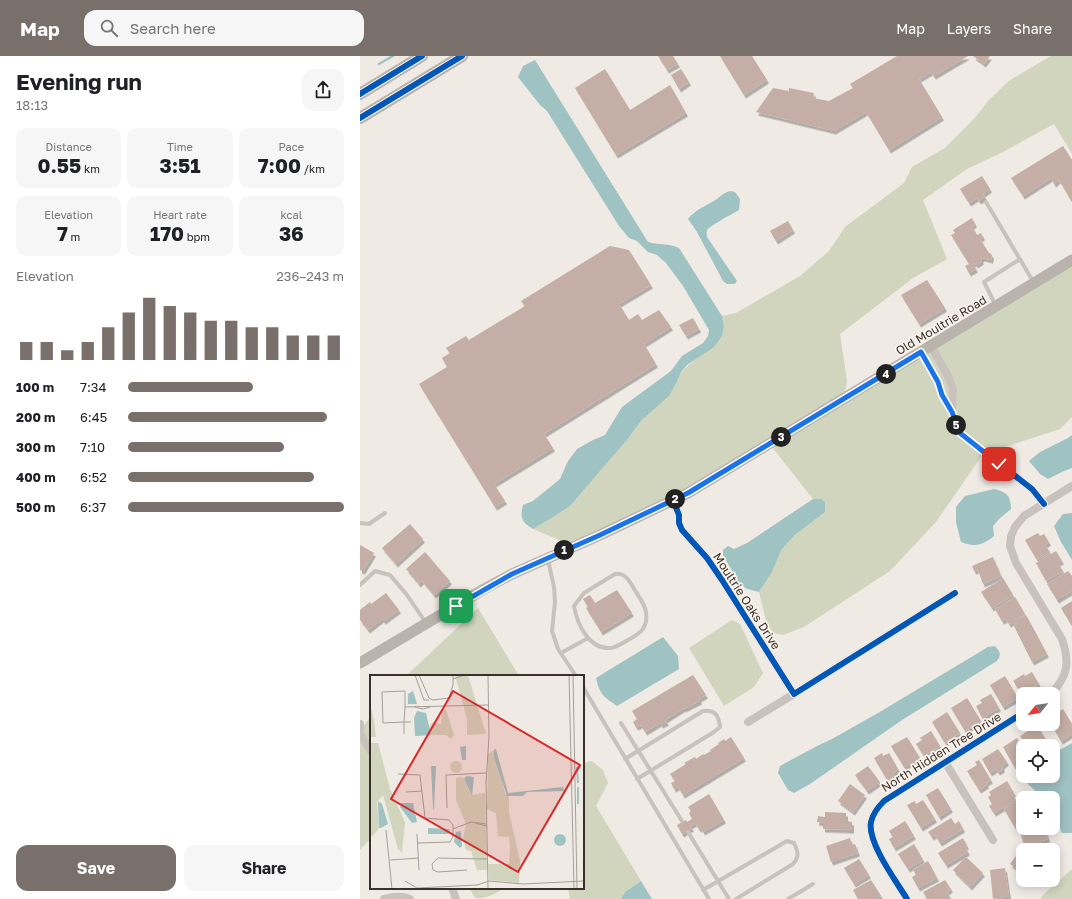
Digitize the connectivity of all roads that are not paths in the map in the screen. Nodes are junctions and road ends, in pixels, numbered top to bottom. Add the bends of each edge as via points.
1 (422, 56) edge
2 (462, 56) edge
3 (360, 94) edge
4 (360, 118) edge
5 (986, 202) dead end
6 (1020, 259) junction
7 (1072, 260) edge
8 (1034, 283) junction
9 (996, 306) junction
10 (931, 346) junction
11 (921, 352) junction
12 (952, 412) junction
13 (1072, 486) edge
14 (673, 500) junction
15 (1044, 504) junction
16 (385, 513) dead end
17 (360, 523) edge
18 (548, 557) junction
19 (360, 585) edge
20 (955, 593) dead end
21 (426, 624) junction
22 (588, 638) junction
23 (561, 653) junction
24 (360, 664) edge
25 (575, 675) edge
26 (1058, 687) edge
27 (584, 689) edge
28 (794, 694) junction
29 (1016, 717) edge
30 (748, 722) dead end
31 (621, 723) dead end
32 (360, 724) edge
33 (360, 734) edge
34 (370, 749) edge
35 (639, 751) junction
36 (625, 759) junction
37 (945, 762) junction
38 (650, 770) junction
39 (637, 779) junction
40 (682, 821) dead end
41 (688, 832) dead end
42 (994, 840) dead end
43 (719, 881) junction
44 (813, 884) dead end
45 (452, 889) edge
46 (704, 890) junction
47 (384, 899) edge
48 (410, 899) edge
49 (456, 899) edge
50 (709, 899) edge
51 (729, 899) edge
52 (736, 899) edge
53 (788, 899) edge
54 (907, 899) edge

1 - 3 main road
2 - 4 main road
5 - 6 lane
6 - 8 lane
6 - 9 lane via 984,282
7 - 8 main road, Old Moultrie Road
8 - 9 main road, Old Moultrie Road
9 - 10 main road, Old Moultrie Road
10 - 11 main road, Old Moultrie Road
10 - 12 street via 953,390
11 - 12 street
11 - 14 main road, Old Moultrie Road
12 - 15 street via 960,433 1032,489
13 - 15 street
14 - 18 main road, Old Moultrie Road
14 - 28 street, Moultrie Oaks Drive via 682,530 714,569
15 - 26 street via 1024,516 1015,527 1010,546 1016,563 1062,640 1067,661 1066,672
16 - 17 lane via 369,524
18 - 21 main road, Old Moultrie Road via 484,589
18 - 23 lane via 555,602 552,631
19 - 21 lane via 375,572 390,576 407,595
20 - 28 street
21 - 24 main road, Old Moultrie Road
22 - 22 lane via 575,616 574,606 584,593 615,574 623,575 646,610 644,628 641,633 612,648 597,645
22 - 23 lane
23 - 25 lane
27 - 36 lane
28 - 30 street
29 - 37 street, North Hidden Tree Drive
31 - 35 lane
32 - 33 street
33 - 34 street
35 - 36 lane
35 - 38 lane
35 - 38 lane via 703,711 715,713 720,727
36 - 39 lane
37 - 42 street
37 - 54 street, North Hidden Tree Drive via 884,801 874,812 871,823 876,847
38 - 39 lane
38 - 40 lane
39 - 46 lane
41 - 43 lane
43 - 46 lane
43 - 51 lane
43 - 52 lane via 787,841 794,843 799,852 798,859 793,864
44 - 53 lane
45 - 49 street
46 - 50 lane
47 - 48 street via 405,896

